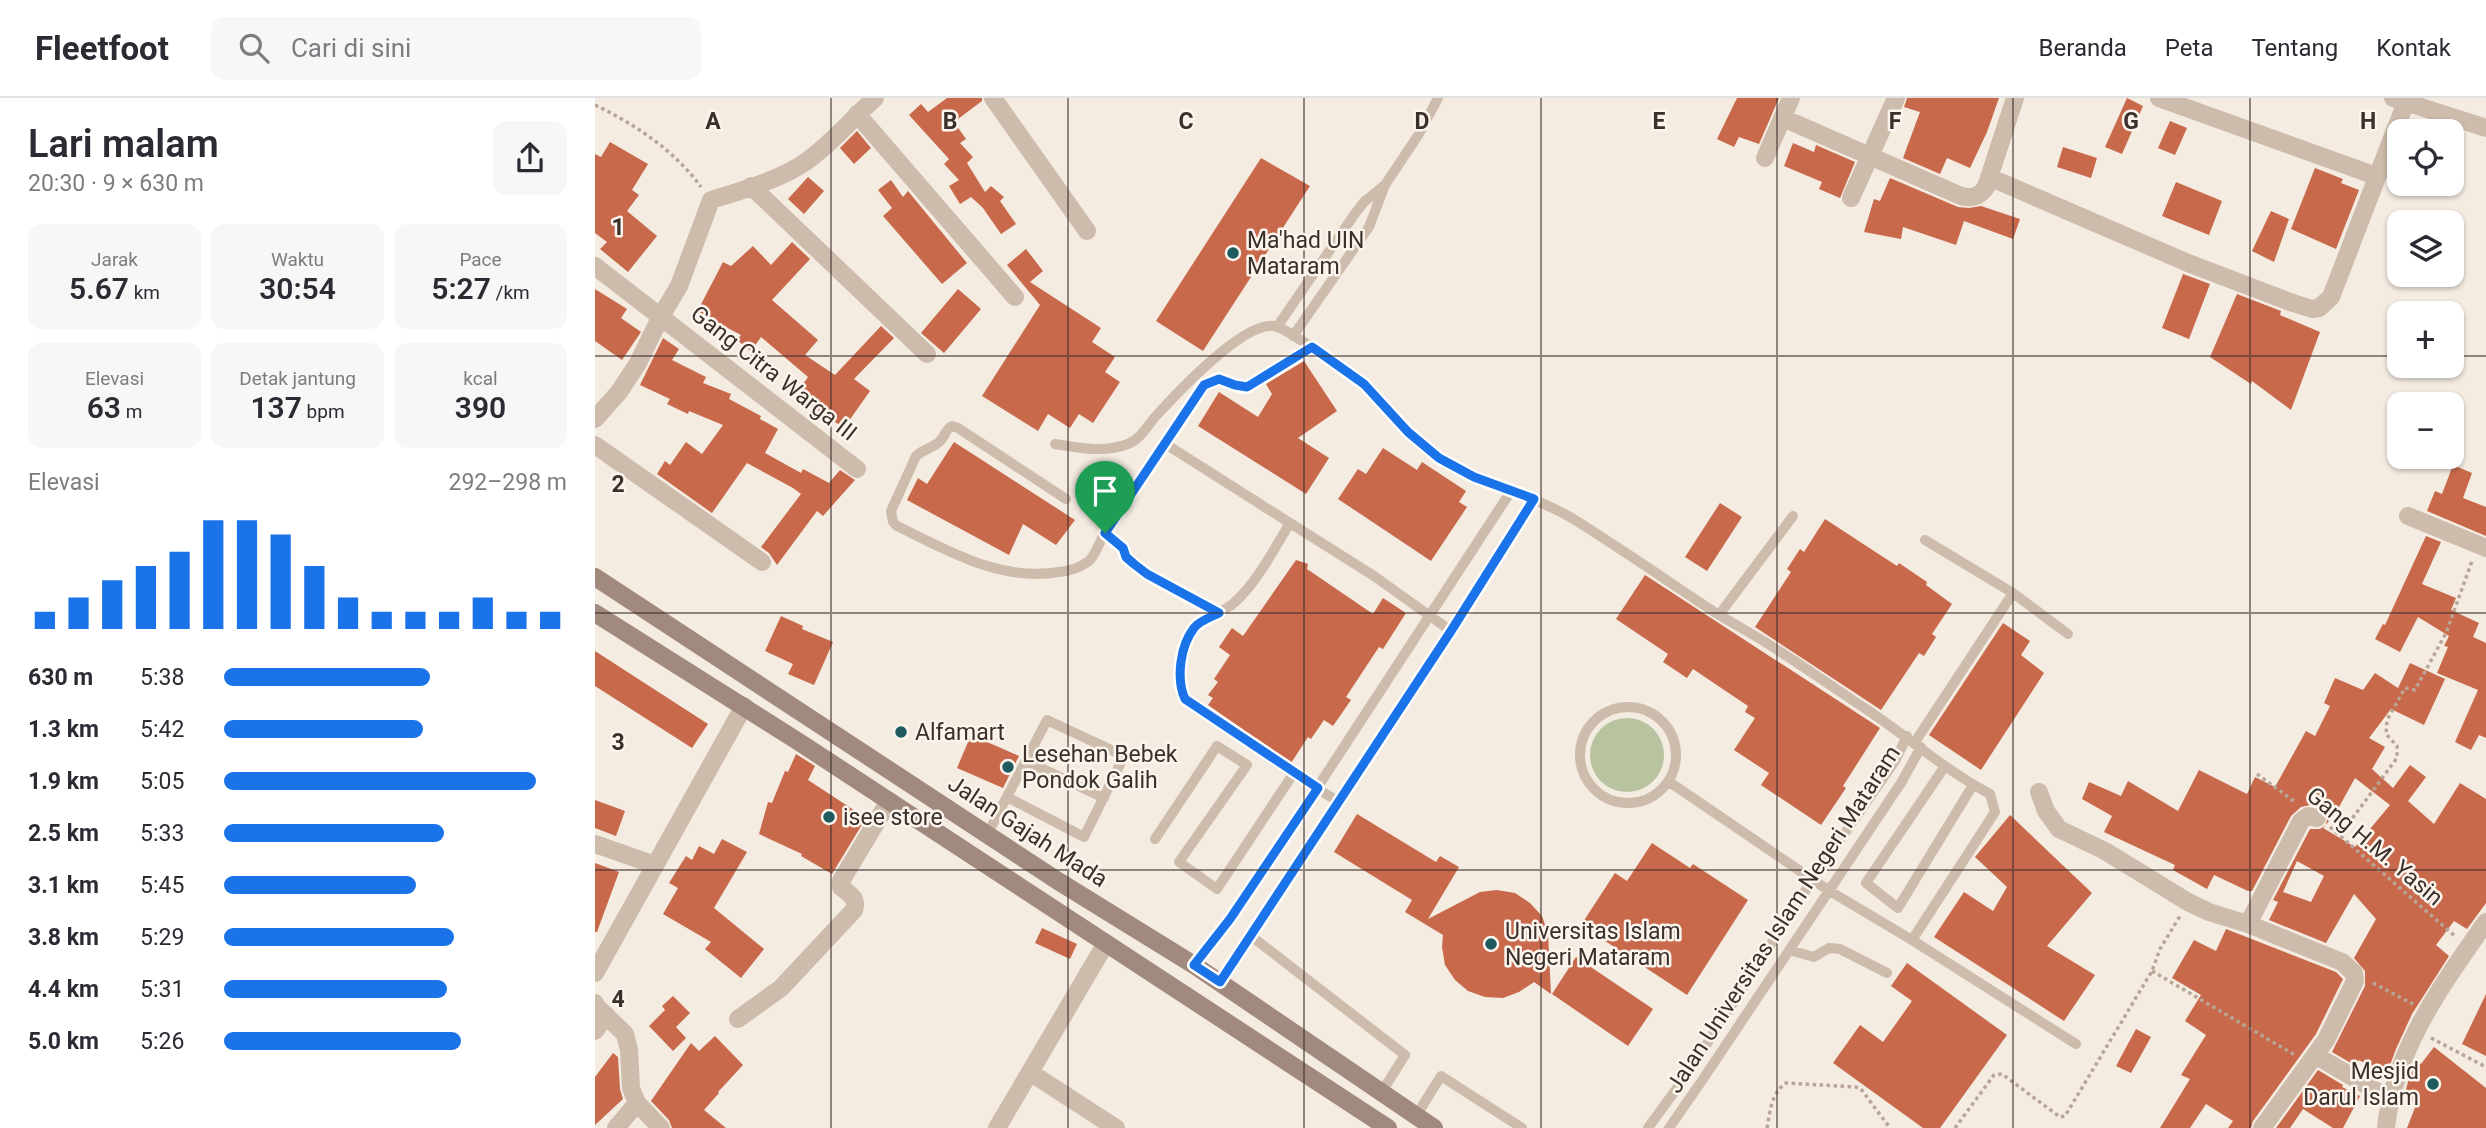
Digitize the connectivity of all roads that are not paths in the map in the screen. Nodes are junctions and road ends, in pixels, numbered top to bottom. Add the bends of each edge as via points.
1 (874, 98) edge
2 (993, 98) edge
3 (1438, 98) edge
4 (1791, 98) edge
5 (1896, 98) edge
6 (2015, 98) edge
7 (2159, 98) edge
8 (2399, 100) edge
9 (857, 114) junction
10 (1783, 118) junction
11 (2486, 128) edge
12 (1870, 156) junction
13 (1765, 158) dead end
14 (2376, 176) junction
15 (1989, 177) junction
16 (1385, 185) junction
17 (751, 186) junction
18 (1851, 198) dead end
19 (1087, 231) dead end
20 (595, 266) edge
21 (1015, 297) dead end
22 (661, 316) junction
23 (1277, 327) junction
24 (1293, 336) junction
25 (1312, 347) junction
26 (927, 354) dead end
27 (595, 419) edge
28 (1164, 443) junction
29 (1055, 444) dead end
30 (595, 445) edge
31 (857, 469) dead end
32 (1511, 491) junction
33 (1066, 499) dead end
34 (1534, 499) junction
35 (1793, 516) dead end
36 (2408, 516) dead end
37 (1290, 523) junction
38 (1105, 533) junction
39 (1925, 540) dead end
40 (2481, 546) edge
41 (762, 562) dead end
42 (601, 581) edge
43 (2013, 593) junction
44 (595, 602) edge
45 (595, 613) edge
46 (1219, 613) junction
47 (1720, 615) junction
48 (1429, 617) junction
49 (1451, 631) junction
50 (2068, 634) dead end
51 (744, 706) junction
52 (1914, 741) junction
53 (1026, 761) junction
54 (1945, 766) junction
55 (1293, 774) junction
56 (1668, 781) junction
57 (1973, 785) junction
58 (1318, 788) junction
59 (2039, 792) dead end
60 (1007, 797) junction
61 (1104, 798) junction
62 (890, 801) junction
63 (1339, 802) junction
64 (2316, 818) road end
65 (987, 835) junction
66 (1155, 839) dead end
67 (595, 844) edge
68 (655, 865) junction
69 (1813, 879) junction
70 (1058, 881) junction
71 (1828, 890) junction
72 (1045, 903) junction
73 (2486, 923) edge
74 (2248, 924) junction
75 (1251, 936) junction
76 (1912, 940) junction
77 (1106, 943) junction
78 (1789, 950) junction
79 (1194, 965) junction
80 (595, 973) edge
81 (1887, 973) dead end
82 (1220, 982) junction
83 (600, 1009) edge
84 (738, 1020) dead end
85 (595, 1031) edge
86 (2076, 1044) dead end
87 (2312, 1059) junction
88 (1031, 1073) junction
89 (1381, 1093) junction
90 (2390, 1099) junction
91 (637, 1103) junction
92 (1416, 1116) junction
93 (616, 1128) edge
94 (661, 1128) edge
95 (997, 1128) edge
96 (1116, 1128) edge
97 (1388, 1128) edge
98 (1434, 1128) edge
99 (1522, 1128) edge
100 (1648, 1128) edge
101 (1669, 1128) edge
102 (2262, 1128) edge
103 (2386, 1128) edge

1 - 9 street
2 - 19 street
3 - 16 lane
4 - 10 street
5 - 12 street
6 - 15 street
7 - 14 street
8 - 11 street
8 - 14 street
9 - 17 street via 804,163
9 - 21 street
10 - 12 street
10 - 13 street
12 - 15 street via 1971,197 1979,195
12 - 18 street
14 - 15 street via 2331,297 2312,309 2187,263
16 - 23 lane via 1353,215
16 - 24 lane via 1369,227
17 - 22 street via 707,205 691,260
17 - 26 street
20 - 22 street, Gang Citra Warga III
22 - 27 street via 638,363
22 - 31 street, Gang Citra Warga III
23 - 24 lane, Jalan Universitas Islam Negeri Mataram
23 - 29 lane via 1254,330 1209,363 1130,443 1092,449
24 - 25 lane, Jalan Universitas Islam Negeri Mataram
25 - 28 lane via 1247,387 1219,379 1204,385
25 - 32 lane, Jalan Universitas Islam Negeri Mataram via 1364,384 1439,458
28 - 37 lane
28 - 38 lane
30 - 41 street
32 - 34 lane, Jalan Universitas Islam Negeri Mataram
32 - 48 lane
33 - 38 lane via 952,426 941,441 916,456 891,517 897,526 977,564 1015,574 1071,570 1090,560
34 - 47 lane, Jalan Universitas Islam Negeri Mataram via 1573,519
34 - 49 lane
35 - 47 lane
36 - 40 street
37 - 46 lane via 1247,589
37 - 48 lane
38 - 46 lane via 1147,574
39 - 43 lane
42 - 44 main road
42 - 65 main road, Jalan Gajah Mada
43 - 50 lane
43 - 52 lane
45 - 51 main road
46 - 55 lane via 1195,626 1185,645 1180,671 1185,699
47 - 52 lane, Jalan Universitas Islam Negeri Mataram
48 - 49 lane
48 - 58 lane
49 - 63 lane
51 - 62 main road
51 - 68 street
52 - 54 lane
52 - 69 lane, Jalan Universitas Islam Negeri Mataram via 1895,761
52 - 71 lane, Jalan Universitas Islam Negeri Mataram via 1901,783
53 - 60 lane
53 - 61 lane
53 - 61 lane via 1047,720 1124,756
54 - 57 lane
54 - 57 lane via 1866,883 1898,908
55 - 58 lane
55 - 66 lane via 1217,889 1179,862 1247,765 1217,746
56 - 56 lane via 1675,749 1661,719 1647,710 1614,709 1588,728 1580,760 1589,782 1604,797 1632,803 1652,795
56 - 69 lane
57 - 76 lane via 1990,794 1995,812
58 - 63 lane
58 - 79 lane
59 - 74 street via 2059,829 2105,851 2188,902
60 - 61 lane via 1084,838
60 - 65 lane
62 - 72 main road
62 - 84 street via 841,881 841,887 854,897 854,910 781,988
63 - 75 lane
64 - 74 street via 2308,816 2301,821
65 - 70 main road, Jalan Gajah Mada
67 - 68 street
68 - 80 street
69 - 71 lane
69 - 100 lane, Jalan Universitas Islam Negeri Mataram
70 - 72 main road
70 - 79 main road, Jalan Gajah Mada
71 - 76 lane
71 - 78 lane, Jalan Universitas Islam Negeri Mataram
72 - 77 main road
73 - 90 street via 2416,1031
74 - 87 street via 2342,962 2354,973 2354,983
75 - 82 lane
75 - 89 lane via 1405,1055
76 - 86 lane
77 - 88 street
77 - 97 main road
78 - 81 lane via 1814,957 1829,948 1840,949
78 - 101 lane, Jalan Universitas Islam Negeri Mataram
79 - 82 main road, Jalan Gajah Mada
82 - 89 main road, Jalan Gajah Mada
83 - 85 street
83 - 91 street via 625,1034
87 - 90 street
87 - 102 street
88 - 95 street
88 - 96 street
89 - 92 main road, Jalan Gajah Mada
90 - 103 street
91 - 93 street
91 - 94 street
92 - 98 main road, Jalan Gajah Mada
92 - 99 lane via 1441,1076

